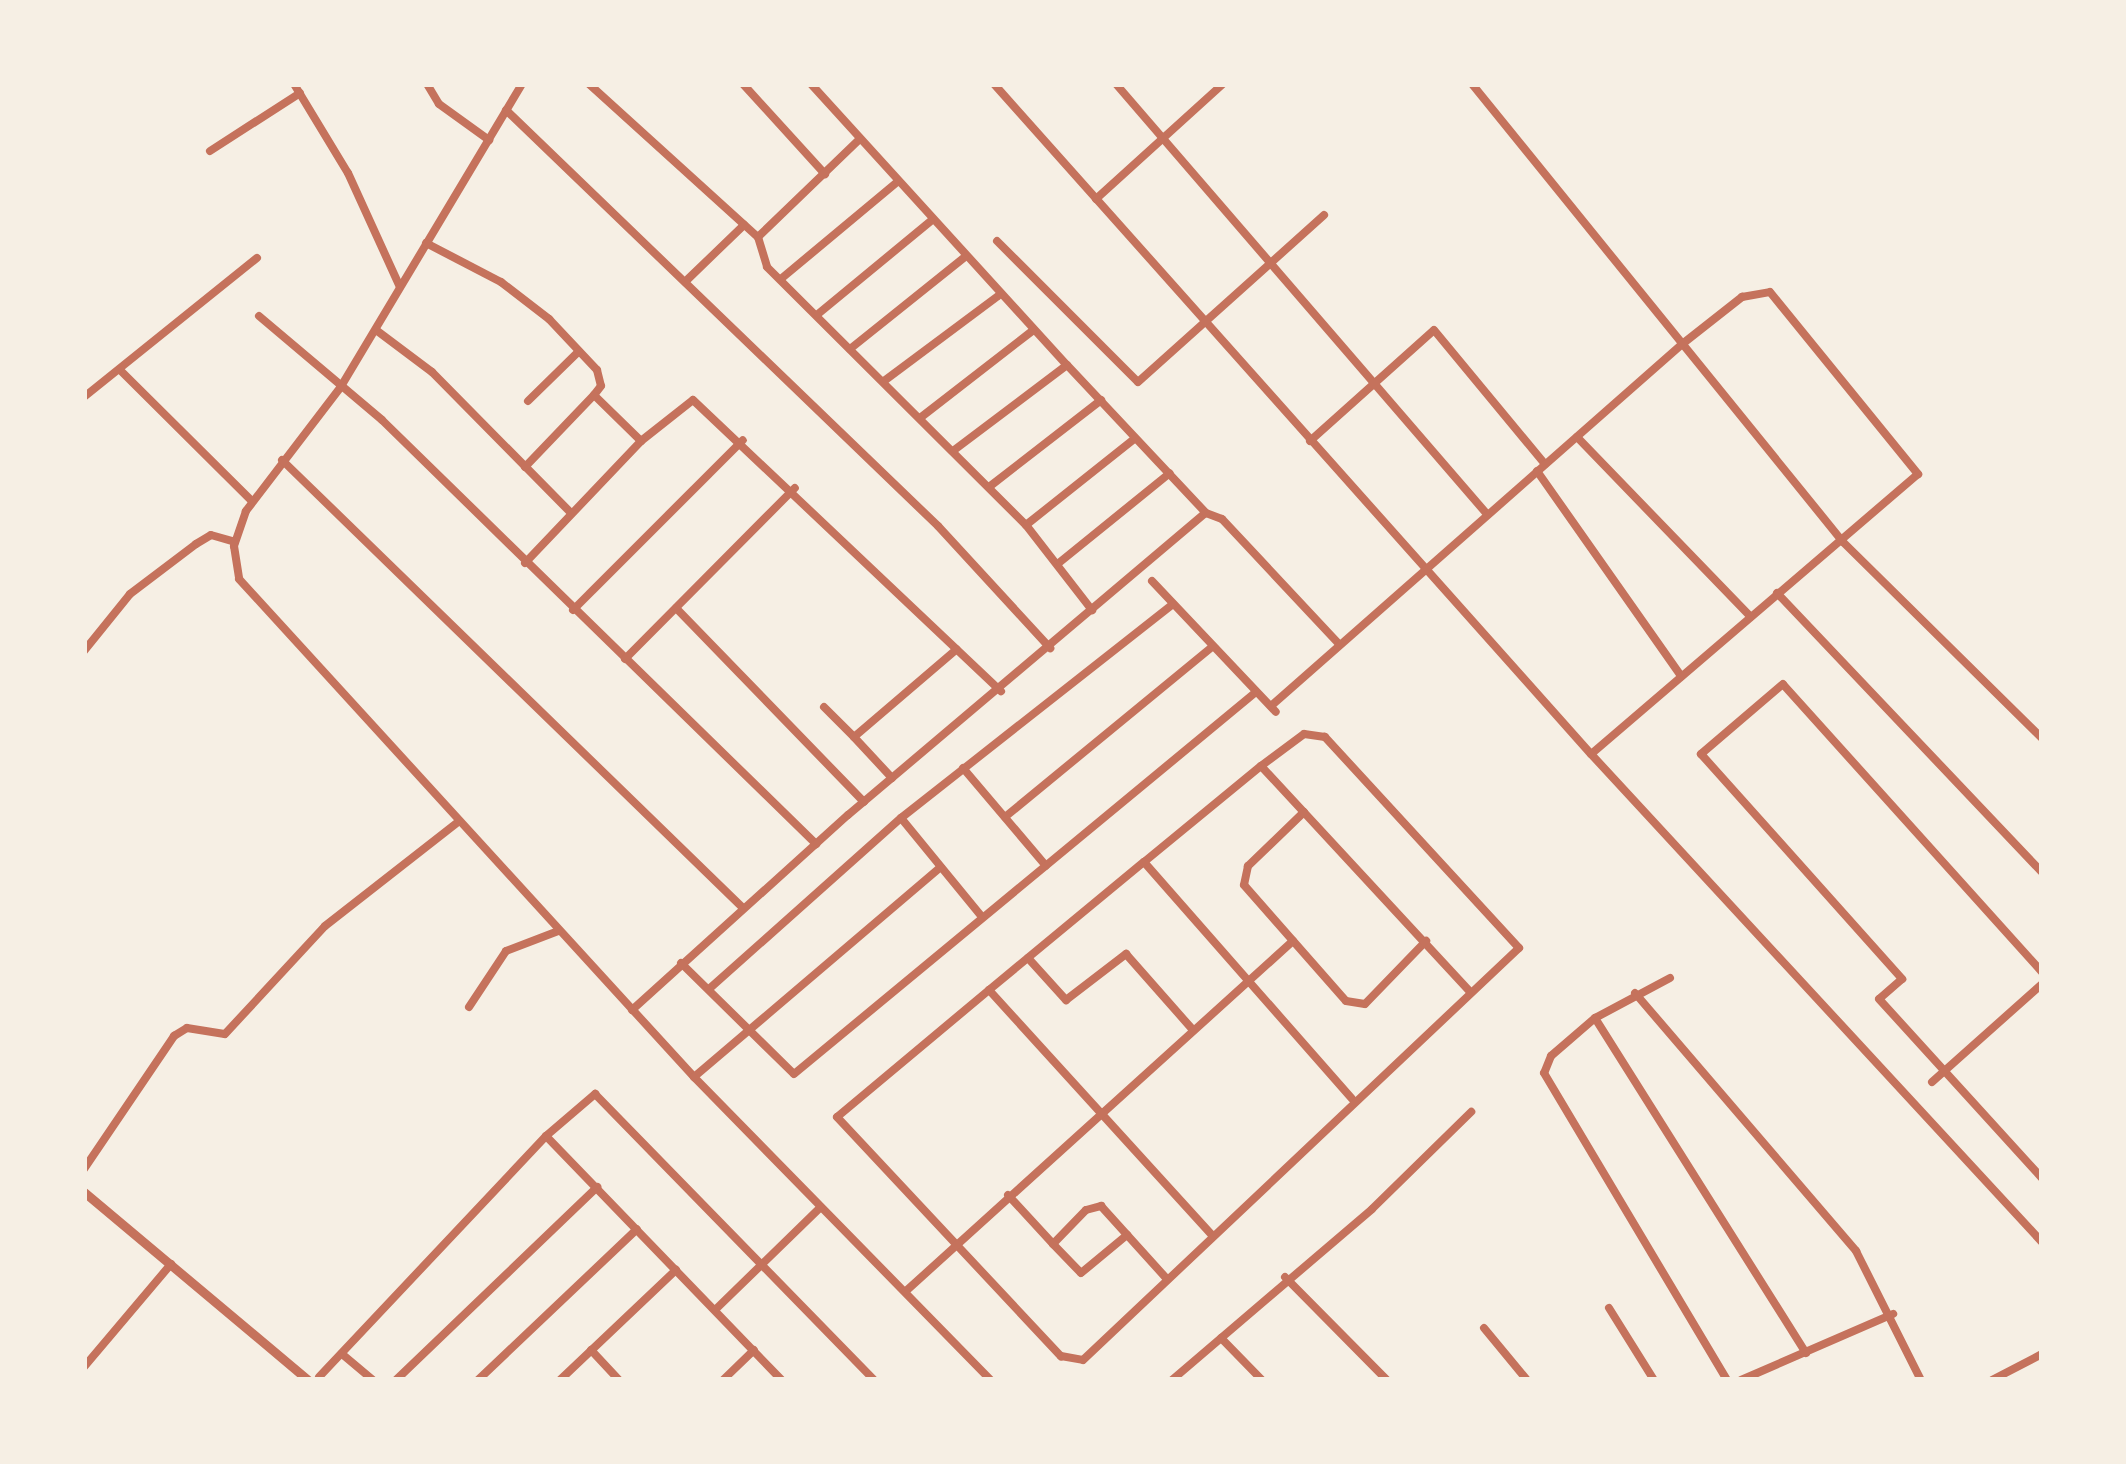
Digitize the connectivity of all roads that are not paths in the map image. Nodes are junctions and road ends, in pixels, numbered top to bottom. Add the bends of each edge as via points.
1 (427, 84) edge
2 (522, 84) edge
3 (590, 84) edge
4 (743, 84) edge
5 (811, 84) edge
6 (994, 84) edge
7 (1116, 84) edge
8 (1207, 84) edge
9 (1223, 84) edge
10 (1472, 84) edge
11 (297, 87) edge
12 (1214, 92) junction
13 (506, 110) junction
14 (860, 139) junction
15 (489, 140) junction
16 (1164, 140) junction
17 (210, 151) dead end
18 (825, 174) junction
19 (896, 183) junction
20 (1096, 199) junction
21 (1324, 215) dead end
22 (932, 221) junction
23 (744, 225) junction
24 (758, 237) junction
25 (997, 241) dead end
26 (426, 243) junction
27 (964, 257) junction
28 (257, 258) dead end
29 (1273, 264) junction
30 (782, 278) junction
31 (688, 279) junction
32 (400, 287) junction
33 (998, 296) junction
34 (818, 314) junction
35 (259, 316) dead end
36 (1205, 322) junction
37 (376, 330) junction
38 (1033, 332) junction
39 (1681, 345) junction
40 (850, 349) junction
41 (579, 351) junction
42 (1067, 365) junction
43 (120, 370) junction
44 (884, 382) junction
45 (1372, 386) junction
46 (340, 388) junction
47 (594, 395) junction
48 (84, 397) edge
49 (528, 400) dead end
50 (1101, 400) junction
51 (920, 418) junction
52 (1577, 437) junction
53 (1134, 439) junction
54 (743, 440) junction
55 (640, 441) junction
56 (1310, 442) junction
57 (954, 450) junction
58 (282, 460) junction
59 (525, 467) junction
60 (1541, 467) junction
61 (1170, 473) junction
62 (989, 487) junction
63 (795, 488) junction
64 (252, 501) junction
65 (571, 513) junction
66 (1206, 513) junction
67 (1486, 513) junction
68 (1026, 525) junction
69 (236, 542) junction
70 (1843, 542) junction
71 (1060, 562) junction
72 (525, 563) junction
73 (1424, 568) junction
74 (1152, 580) dead end
75 (1777, 593) junction
76 (1173, 604) junction
77 (676, 608) junction
78 (573, 610) junction
79 (1092, 610) junction
80 (1750, 617) junction
81 (1338, 643) junction
82 (1214, 646) junction
83 (1050, 648) junction
84 (957, 649) junction
85 (84, 651) edge
86 (625, 659) junction
87 (1681, 676) junction
88 (1001, 691) junction
89 (1256, 692) junction
90 (824, 707) dead end
91 (854, 737) junction
92 (2042, 738) edge
93 (1591, 754) junction
94 (1261, 766) junction
95 (963, 768) junction
96 (892, 778) junction
97 (865, 802) junction
98 (1304, 812) junction
99 (901, 818) junction
100 (1005, 818) junction
101 (457, 823) junction
102 (816, 844) junction
103 (1144, 862) junction
104 (1046, 866) junction
105 (940, 867) junction
106 (2042, 872) edge
107 (743, 908) junction
108 (982, 916) junction
109 (558, 932) junction
110 (1293, 941) junction
111 (1426, 941) junction
112 (1028, 958) junction
113 (681, 963) junction
114 (2042, 972) edge
115 (1670, 978) dead end
116 (1248, 981) junction
117 (2042, 984) edge
118 (709, 989) junction
119 (989, 990) junction
120 (1469, 991) junction
121 (1634, 993) junction
122 (470, 1007) dead end
123 (632, 1010) junction
124 (1595, 1018) junction
125 (1193, 1030) junction
126 (752, 1031) junction
127 (1944, 1071) junction
128 (694, 1077) junction
129 (1932, 1082) dead end
130 (1352, 1099) junction
131 (1471, 1112) dead end
132 (1098, 1114) junction
133 (546, 1136) junction
134 (84, 1169) edge
135 (2042, 1178) edge
136 (597, 1187) junction
137 (84, 1192) edge
138 (1008, 1195) junction
139 (821, 1207) junction
140 (637, 1229) junction
141 (1211, 1234) junction
142 (1127, 1235) junction
143 (2042, 1242) edge
144 (1053, 1244) junction
145 (953, 1245) junction
146 (764, 1263) junction
147 (171, 1264) junction
148 (676, 1270) junction
149 (1166, 1277) junction
150 (1286, 1277) junction
151 (905, 1292) junction
152 (1609, 1308) dead end
153 (716, 1309) junction
154 (1893, 1314) junction
155 (1484, 1328) dead end
156 (1221, 1338) junction
157 (591, 1350) junction
158 (754, 1350) junction
159 (1806, 1353) junction
160 (342, 1354) junction
161 (2042, 1354) edge
162 (84, 1367) edge
163 (2014, 1376) edge
164 (314, 1378) edge
165 (373, 1380) edge
166 (396, 1380) edge
167 (478, 1380) edge
168 (560, 1380) edge
169 (619, 1380) edge
170 (722, 1380) edge
171 (782, 1380) edge
172 (874, 1380) edge
173 (991, 1380) edge
174 (1172, 1380) edge
175 (1262, 1380) edge
176 (1387, 1380) edge
177 (1526, 1380) edge
178 (1654, 1380) edge
179 (1726, 1380) edge
180 (1741, 1380) edge
181 (1921, 1380) edge
182 (1992, 1380) edge

1 - 15 street via 439,104
2 - 13 street
3 - 23 street
4 - 18 street
5 - 14 street
6 - 20 street
7 - 16 street
8 - 12 street
9 - 12 street
10 - 39 street
11 - 17 street
11 - 32 street
12 - 16 street
13 - 15 street
13 - 31 street
14 - 18 street
14 - 19 street
15 - 26 street
16 - 20 street
16 - 29 street
18 - 24 street
19 - 22 street
19 - 30 street
20 - 36 street
21 - 29 street
22 - 27 street
22 - 34 street
23 - 24 street
23 - 31 street
24 - 30 street via 767,267
25 - 36 street via 1133,382
26 - 32 street
26 - 41 street via 513,290
27 - 33 street
27 - 40 street
28 - 43 street
29 - 36 street
29 - 45 street
30 - 34 street
31 - 83 street
32 - 37 street
33 - 38 street
33 - 44 street
34 - 40 street
35 - 46 street
36 - 56 street
37 - 46 street
37 - 59 street via 432,372
38 - 42 street
38 - 51 street
39 - 52 street
39 - 70 street
39 - 70 street via 1742,297 1770,292 1915,464 1909,489
40 - 44 street
41 - 47 street via 601,376
41 - 49 street
42 - 50 street
42 - 57 street
43 - 48 street
43 - 64 street
44 - 51 street
45 - 56 street
45 - 60 street via 1434,330
45 - 67 street
46 - 58 street
46 - 72 street
47 - 55 street
47 - 59 street
50 - 53 street
50 - 62 street
51 - 57 street
52 - 60 street
52 - 80 street
53 - 61 street
53 - 68 street
54 - 55 street via 690,400
54 - 63 street
54 - 78 street
55 - 65 street
56 - 73 street
57 - 62 street
58 - 64 street
58 - 107 street
59 - 65 street
60 - 67 street
60 - 87 street
61 - 66 street
61 - 71 street
62 - 68 street
63 - 77 street
63 - 84 street
64 - 69 street
65 - 72 street
66 - 79 street
66 - 81 street via 1222,519
67 - 73 street
68 - 71 street
69 - 85 street via 212,535 196,544 130,594
69 - 101 street via 238,579 255,605
70 - 75 street
70 - 92 street
71 - 79 street
72 - 78 street
73 - 81 street
73 - 93 street
74 - 76 street
75 - 80 street
75 - 106 street
76 - 82 street
76 - 95 street
77 - 86 street
77 - 97 street
78 - 86 street
79 - 83 street
80 - 87 street
81 - 89 street via 1273,709
82 - 89 street
82 - 100 street
83 - 88 street
84 - 88 street
84 - 91 street
86 - 102 street
87 - 93 street
88 - 96 street
89 - 104 street
90 - 91 street
91 - 96 street
93 - 143 street
94 - 98 street
94 - 103 street
94 - 120 street via 1304,734 1325,737 1517,937 1514,956
95 - 99 street
95 - 100 street
96 - 97 street
97 - 102 street
98 - 110 street via 1242,877
98 - 111 street
99 - 105 street
99 - 118 street
100 - 104 street
101 - 109 street
101 - 134 street via 325,926 225,1034 187,1028 174,1036
102 - 107 street
103 - 112 street
103 - 116 street
104 - 108 street
105 - 108 street
105 - 126 street
107 - 113 street
108 - 126 street via 794,1074
109 - 122 street via 506,951
109 - 123 street
110 - 111 street via 1357,1006
110 - 116 street
111 - 120 street
112 - 119 street
112 - 125 street via 1066,1000 1126,954
113 - 118 street
113 - 123 street
114 - 127 street via 1783,684 1701,754 1902,979 1879,999
115 - 121 street
116 - 125 street
116 - 130 street
117 - 127 street
118 - 126 street
119 - 132 street
119 - 145 street via 837,1118
120 - 130 street
121 - 124 street
121 - 154 street via 1841,1231
123 - 128 street
124 - 159 street
124 - 179 street via 1552,1056 1548,1082
125 - 132 street
126 - 128 street
127 - 129 street
127 - 135 street
128 - 139 street
130 - 141 street
131 - 150 street via 1372,1209
132 - 138 street
132 - 141 street
133 - 136 street
133 - 146 street via 590,1096 602,1095
133 - 160 street
136 - 140 street
136 - 166 street
137 - 147 street
138 - 144 street
138 - 145 street
139 - 146 street
139 - 151 street
140 - 148 street
140 - 167 street
141 - 149 street
142 - 144 street via 1081,1273
142 - 144 street via 1093,1205
142 - 149 street
145 - 149 street via 1072,1362
145 - 151 street
146 - 153 street
146 - 172 street
147 - 162 street
147 - 164 street
148 - 153 street
148 - 157 street
150 - 156 street
150 - 176 street
151 - 173 street
152 - 178 street
153 - 158 street
154 - 159 street
154 - 181 street
155 - 177 street
156 - 174 street
156 - 175 street
157 - 168 street
157 - 169 street
158 - 170 street
158 - 171 street
159 - 180 street
160 - 164 street
160 - 165 street
161 - 163 street
163 - 182 street

